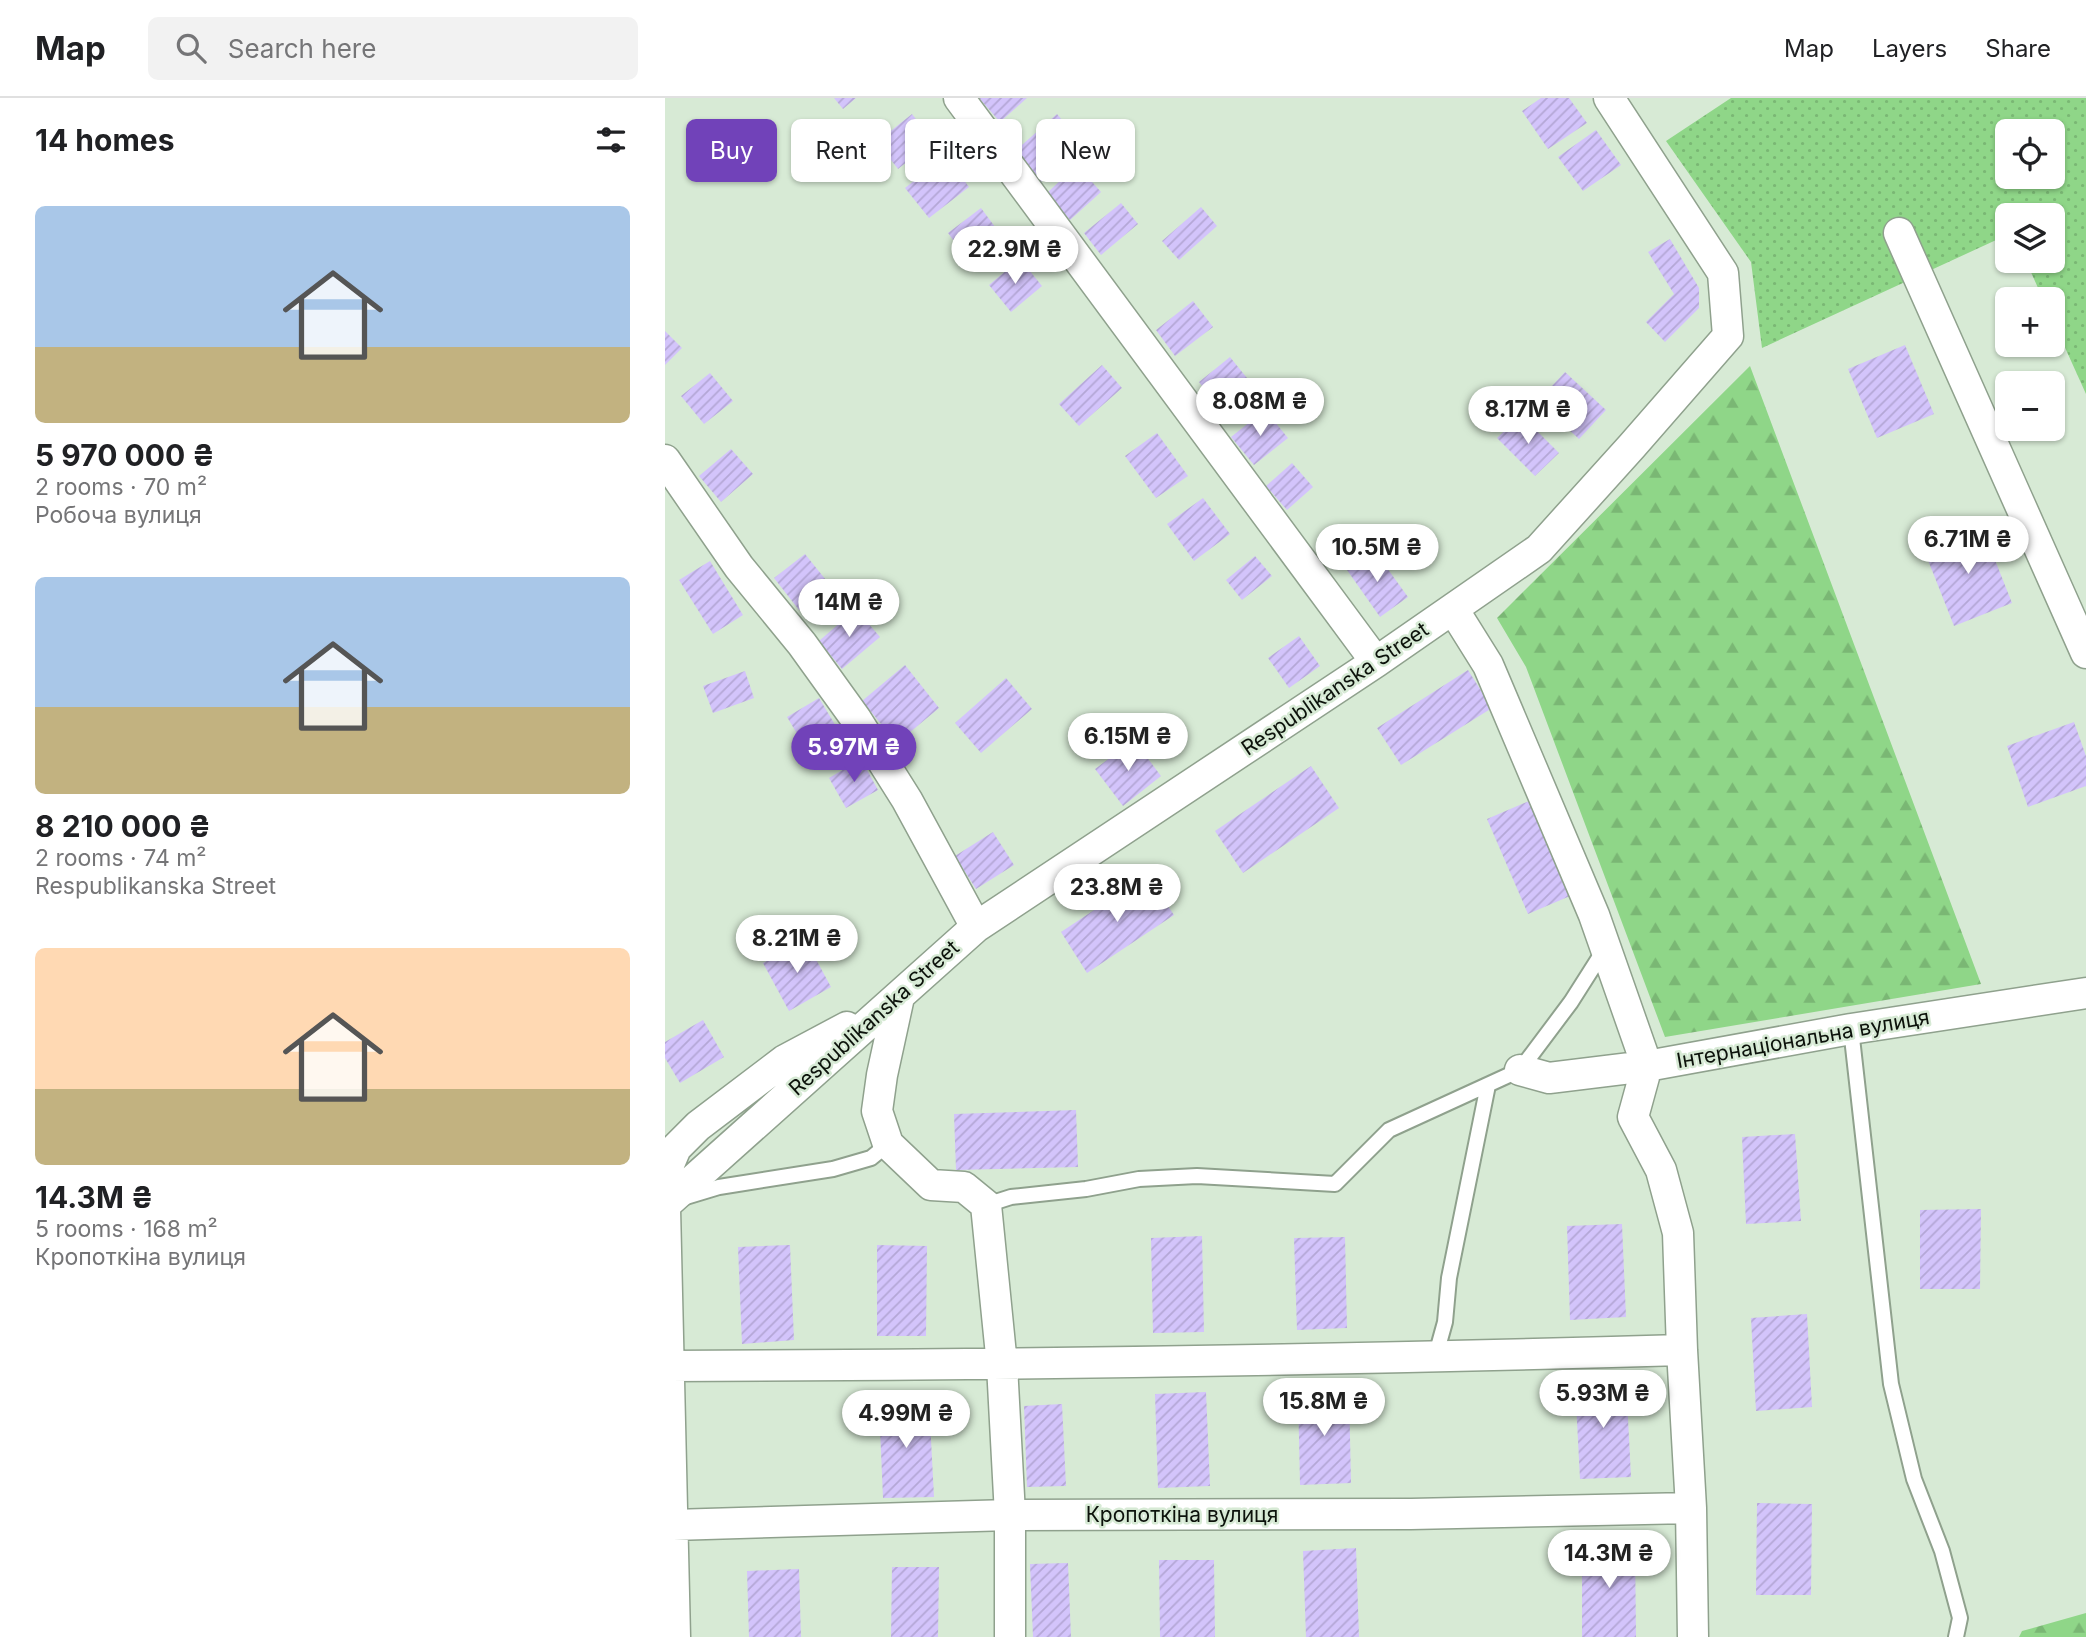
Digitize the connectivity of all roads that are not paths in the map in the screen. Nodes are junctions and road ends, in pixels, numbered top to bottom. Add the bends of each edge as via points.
1 (959, 98) edge
2 (1609, 98) edge
3 (1899, 233) dead end
4 (665, 460) edge
5 (1453, 609) junction
6 (2086, 653) edge
7 (1376, 662) junction
8 (977, 928) junction
9 (1605, 947) junction
10 (2086, 993) edge
11 (899, 997) junction
12 (1851, 1029) junction
13 (1647, 1066) junction
14 (1520, 1070) junction
15 (1488, 1085) junction
16 (888, 1144) junction
17 (665, 1174) edge
18 (986, 1205) junction
19 (665, 1206) edge
20 (1682, 1350) junction
21 (1435, 1358) junction
22 (1002, 1364) junction
23 (669, 1366) junction
24 (1691, 1508) junction
25 (1010, 1515) junction
26 (673, 1525) junction
27 (675, 1637) edge
28 (1010, 1637) edge
29 (1693, 1637) edge
30 (1956, 1637) edge

1 - 7 street
2 - 5 street, Respublikanska Street via 1723,273 1728,336 1539,549
3 - 6 street
4 - 8 street via 739,567 856,719 907,800
5 - 7 street, Respublikanska Street
5 - 9 street via 1487,665
7 - 8 street, Respublikanska Street
8 - 11 street, Respublikanska Street
9 - 13 street
9 - 14 lane
10 - 12 street, Інтернаціональна вулиця
11 - 16 street via 877,1111
11 - 17 street via 785,1060 734,1098 676,1149
11 - 19 street, Respublikanska Street
12 - 13 street, Інтернаціональна вулиця
12 - 30 lane via 1891,1384 1914,1479 1942,1551 1960,1618
13 - 14 street, Інтернаціональна вулиця via 1549,1078
13 - 20 street via 1633,1116 1661,1170 1678,1233
14 - 15 lane
15 - 18 lane via 1389,1130 1335,1184 1162,1178 1011,1197
15 - 21 lane
16 - 18 street via 931,1185 964,1187
16 - 19 lane via 871,1158 833,1169 710,1189
18 - 22 street
19 - 23 street
20 - 21 street
20 - 24 street
21 - 22 street
22 - 23 street
22 - 25 street
23 - 26 street
24 - 25 street, Кропоткіна вулиця
24 - 29 street
25 - 26 street, Кропоткіна вулиця
25 - 28 street
26 - 27 street

